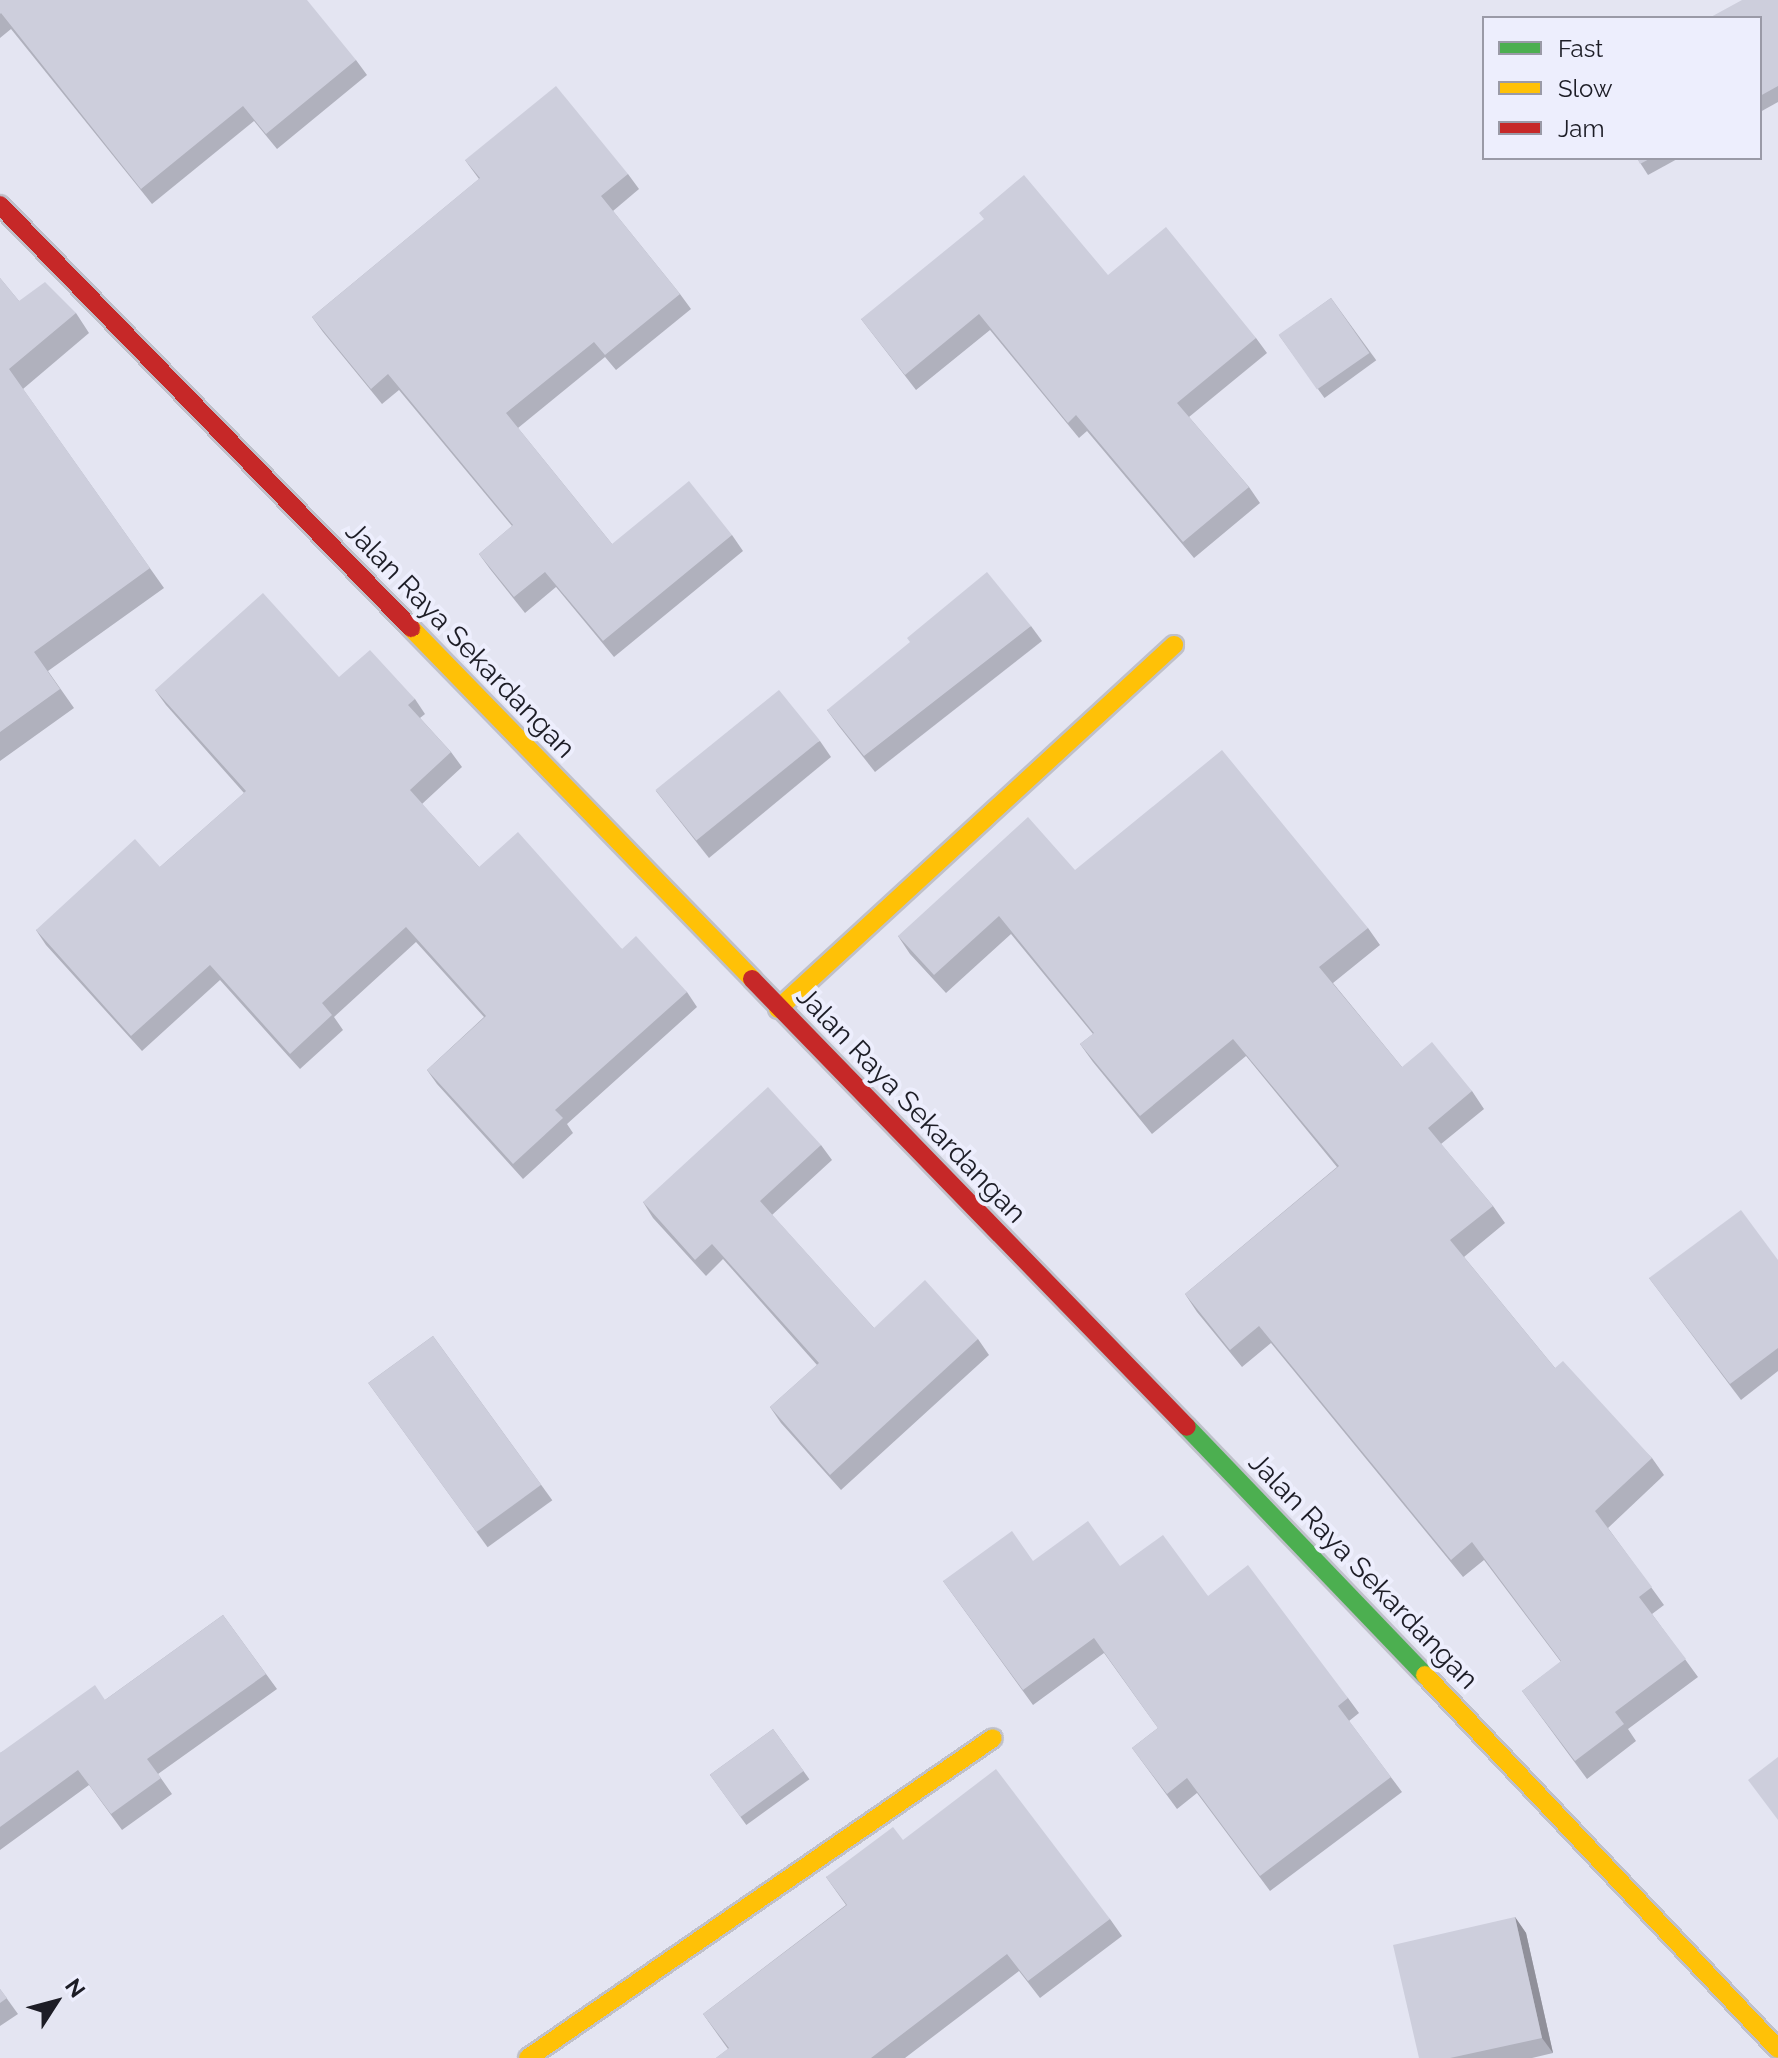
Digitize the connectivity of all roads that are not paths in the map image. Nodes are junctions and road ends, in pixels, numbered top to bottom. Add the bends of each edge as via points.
1 (0, 205) edge
2 (1174, 645) dead end
3 (778, 1009) junction
4 (993, 1738) dead end
5 (1778, 2049) edge
6 (528, 2058) edge

1 - 3 street, Jalan Raya Sekardangan
2 - 3 street
3 - 5 street, Jalan Raya Sekardangan via 1343,1588
4 - 6 street

